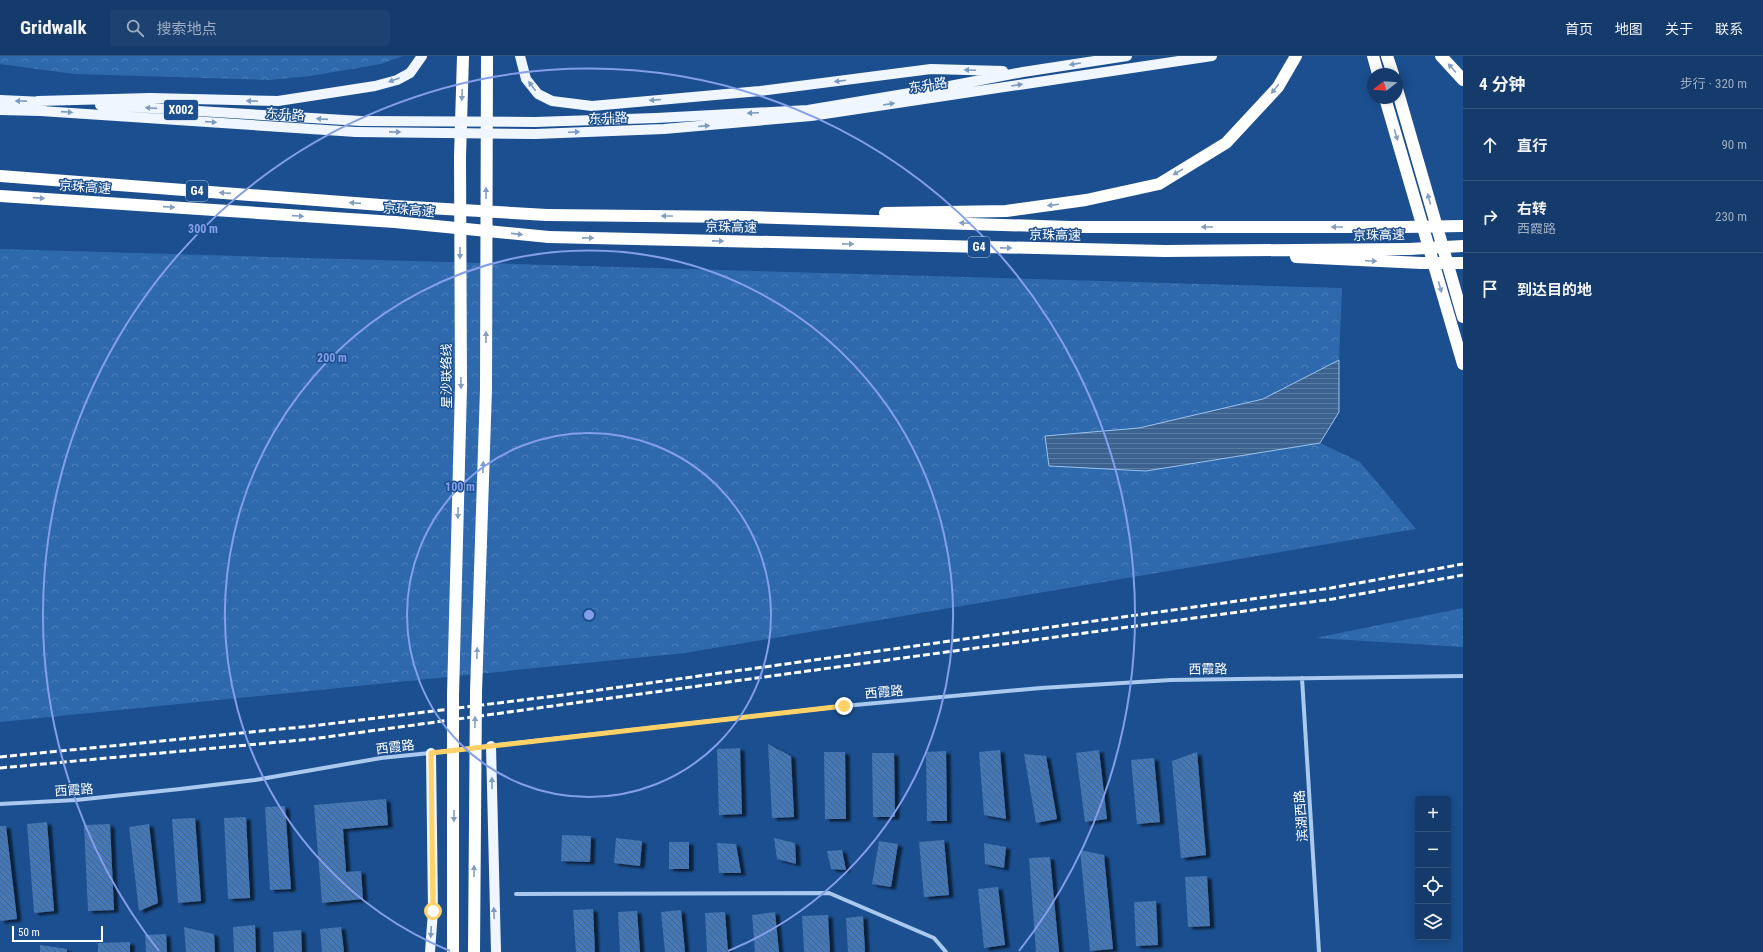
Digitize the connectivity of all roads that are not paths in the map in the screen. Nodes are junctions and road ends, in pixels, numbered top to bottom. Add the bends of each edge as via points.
1 (422, 56) edge
2 (463, 56) edge
3 (487, 56) edge
4 (520, 56) edge
5 (1127, 56) edge
6 (1212, 56) edge
7 (1296, 56) edge
8 (1373, 56) edge
9 (1388, 56) edge
10 (1442, 56) edge
11 (1376, 68) edge
12 (1391, 68) edge
13 (1023, 72) junction
14 (1463, 80) edge
15 (0, 100) edge
16 (38, 101) junction
17 (1387, 104) edge
18 (1401, 104) edge
19 (0, 110) edge
20 (0, 176) edge
21 (0, 196) edge
22 (744, 217) junction
23 (1463, 226) edge
24 (1463, 246) edge
25 (1164, 251) junction
26 (1463, 263) edge
27 (1463, 317) edge
28 (1463, 364) edge
29 (1463, 676) edge
30 (1302, 678) junction
31 (490, 746) junction
32 (431, 753) junction
33 (0, 804) edge
34 (516, 894) dead end
35 (430, 952) edge
36 (453, 952) edge
37 (474, 952) edge
38 (496, 952) edge
39 (946, 952) edge
40 (1319, 952) edge

1 -> 16 main road via 410,73 397,80 375,86 278,101 150,98
2 -> 36 highway, 星沙联络线 via 460,157 461,387 453,695
37 -> 3 highway via 476,692 486,389
13 -> 4 main road via 932,69 760,91 592,106 552,101 538,94 526,79
5 -> 13 main road, 东升路
19 -> 6 main road, 东升路 / X002, bridge via 41,110 356,132 535,134 664,129 811,116
7 -> 22 highway via 1278,87 1226,143 1159,184 1086,200 1006,211
8 - 11 highway
9 - 12 highway
14 -> 10 highway
13 -> 16 main road, 东升路 / X002, bridge via 808,110 535,122 361,121
16 -> 15 main road, 东升路 / X002
17 -> 28 highway
27 -> 18 highway
22 -> 20 highway, 京珠高速 / G4, bridge via 547,215
21 -> 25 highway, 京珠高速 / G4, bridge via 395,222 549,237
23 -> 22 highway, 京珠高速 / G4, bridge via 1071,227
24 - 25 highway, 京珠高速 / G4, bridge via 1410,249
25 -> 26 highway, bridge via 1422,264
29 - 30 street, 西霞路
30 - 31 street, 西霞路, bridge via 1171,680 1041,688 844,706
30 - 40 street, 滨湖西路
31 - 32 street, 西霞路, bridge
38 -> 31 main road
32 - 33 street, 西霞路 via 381,758 255,780 180,789 76,800
32 -> 35 main road via 433,911
34 - 39 street via 829,893 934,938

